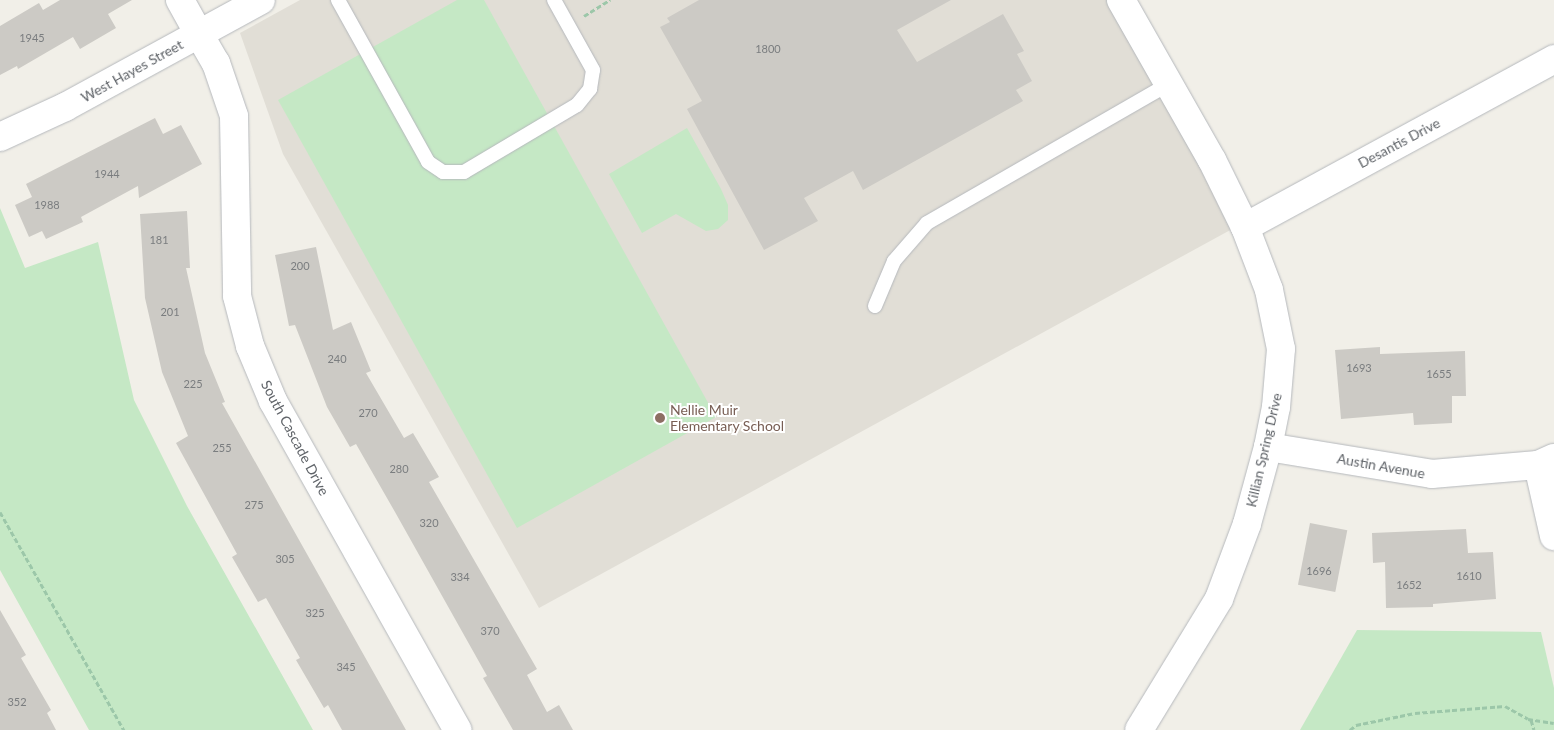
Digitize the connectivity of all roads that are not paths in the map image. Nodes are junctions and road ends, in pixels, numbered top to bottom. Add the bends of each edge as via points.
1 (180, 0) edge
2 (261, 0) edge
3 (338, 0) edge
4 (554, 0) edge
5 (1122, 0) edge
6 (199, 34) junction
7 (1554, 59) edge
8 (1169, 84) junction
9 (0, 137) edge
10 (1245, 227) junction
11 (875, 306) dead end
12 (1268, 446) junction
13 (1546, 461) edge
14 (1554, 536) edge
15 (458, 730) edge
16 (1139, 730) edge

1 - 6 street, South Cascade Drive
2 - 6 street, West Hayes Street
3 - 4 lane via 428,162 443,172 464,172 577,105 590,88 593,70
5 - 8 street, Killian Spring Drive
6 - 9 street, West Hayes Street via 65,107
6 - 15 street, South Cascade Drive via 216,63 234,116 237,296 250,346 273,401
7 - 10 street, Desantis Drive
8 - 10 street, Killian Spring Drive
8 - 11 lane via 927,223 894,261
10 - 12 street, Killian Spring Drive via 1269,290 1281,349 1276,407
12 - 13 street, Austin Avenue via 1432,474
12 - 16 street, Killian Spring Drive via 1247,524 1219,599
13 - 14 street

